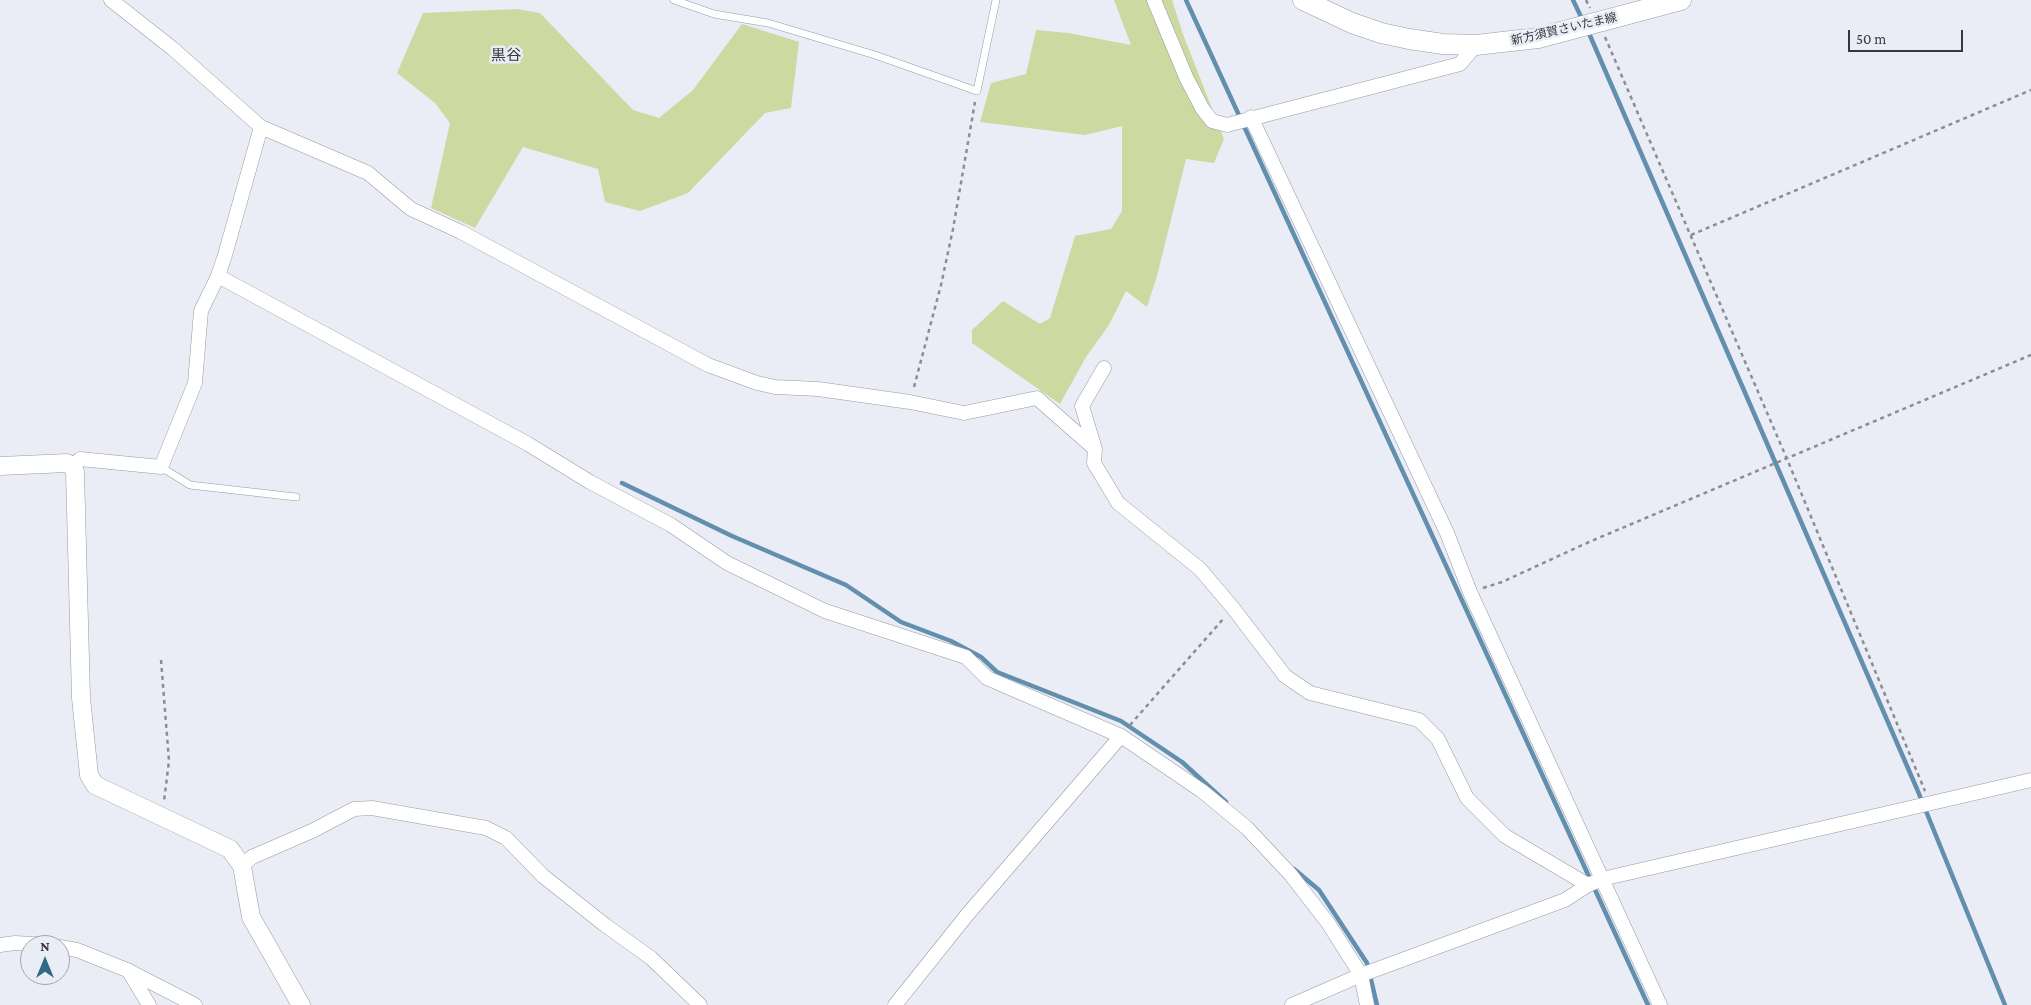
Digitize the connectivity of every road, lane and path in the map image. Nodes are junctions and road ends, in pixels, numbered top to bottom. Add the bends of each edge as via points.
1 (111, 0) edge
2 (674, 0) edge
3 (996, 0) edge
4 (1154, 0) edge
5 (1303, 0) edge
6 (1681, 0) edge
7 (1598, 23) junction
8 (1476, 45) junction
9 (2031, 90) edge
10 (977, 91) junction
11 (1251, 118) junction
12 (261, 127) junction
13 (1691, 235) junction
14 (218, 276) junction
15 (2031, 355) edge
16 (1104, 368) dead end
17 (910, 402) junction
18 (1095, 449) junction
19 (1787, 459) junction
20 (0, 466) edge
21 (73, 467) junction
22 (161, 467) junction
23 (296, 497) dead end
24 (1470, 592) junction
25 (1233, 608) junction
26 (161, 660) dead end
27 (1120, 736) junction
28 (2031, 780) edge
29 (1930, 804) junction
30 (162, 817) junction
31 (242, 866) junction
32 (1602, 879) junction
33 (1588, 885) junction
34 (20, 943) edge
35 (0, 945) edge
36 (70, 949) edge
37 (127, 970) junction
38 (1360, 975) junction
39 (149, 1005) edge
40 (195, 1005) edge
41 (300, 1005) edge
42 (700, 1005) edge
43 (895, 1005) edge
44 (1292, 1005) edge
45 (1367, 1005) edge
46 (1660, 1005) edge

1 - 12 street via 172,48
2 - 10 lane via 714,14 768,23 840,44
3 - 10 lane
4 - 11 street via 1202,108 1212,120 1227,125
5 - 8 main road, 新方須賀さいたま線 via 1381,33 1408,40
6 - 7 main road, 新方須賀さいたま線
7 - 8 main road, 新方須賀さいたま線 via 1538,38
7 - 13 path
8 - 11 street via 1460,64
9 - 13 path
10 - 17 path via 941,285
11 - 24 street via 1446,533
12 - 14 street
12 - 17 street via 368,173 411,208 708,365 774,387 818,389
13 - 19 path
14 - 22 street via 201,311 195,383
14 - 27 street via 528,444 590,482 671,525 727,563 825,611 966,657 987,678
15 - 19 path
16 - 18 street via 1082,406
17 - 18 street via 964,413 1037,398
18 - 25 street via 1094,463 1118,503 1200,569
19 - 24 path via 1502,582
19 - 29 path
20 - 21 street via 67,463
21 - 22 street via 80,459
21 - 30 street via 81,698 89,775 95,785
22 - 23 lane via 190,485
24 - 32 street
25 - 27 path
25 - 33 street via 1285,676 1310,693 1419,720 1438,739 1467,798 1504,836
26 - 30 path via 169,761
27 - 38 street via 1202,791 1247,828 1312,902
27 - 43 street via 967,915
28 - 29 street
29 - 32 street
30 - 31 street via 230,849
31 - 41 street via 251,918
31 - 42 street via 252,857 354,809 372,808 486,828 506,838 543,876 651,958
32 - 33 street
32 - 46 street
33 - 38 street via 1565,900
34 - 35 street
36 - 37 street
37 - 39 street
37 - 40 street
38 - 44 street
38 - 45 street

